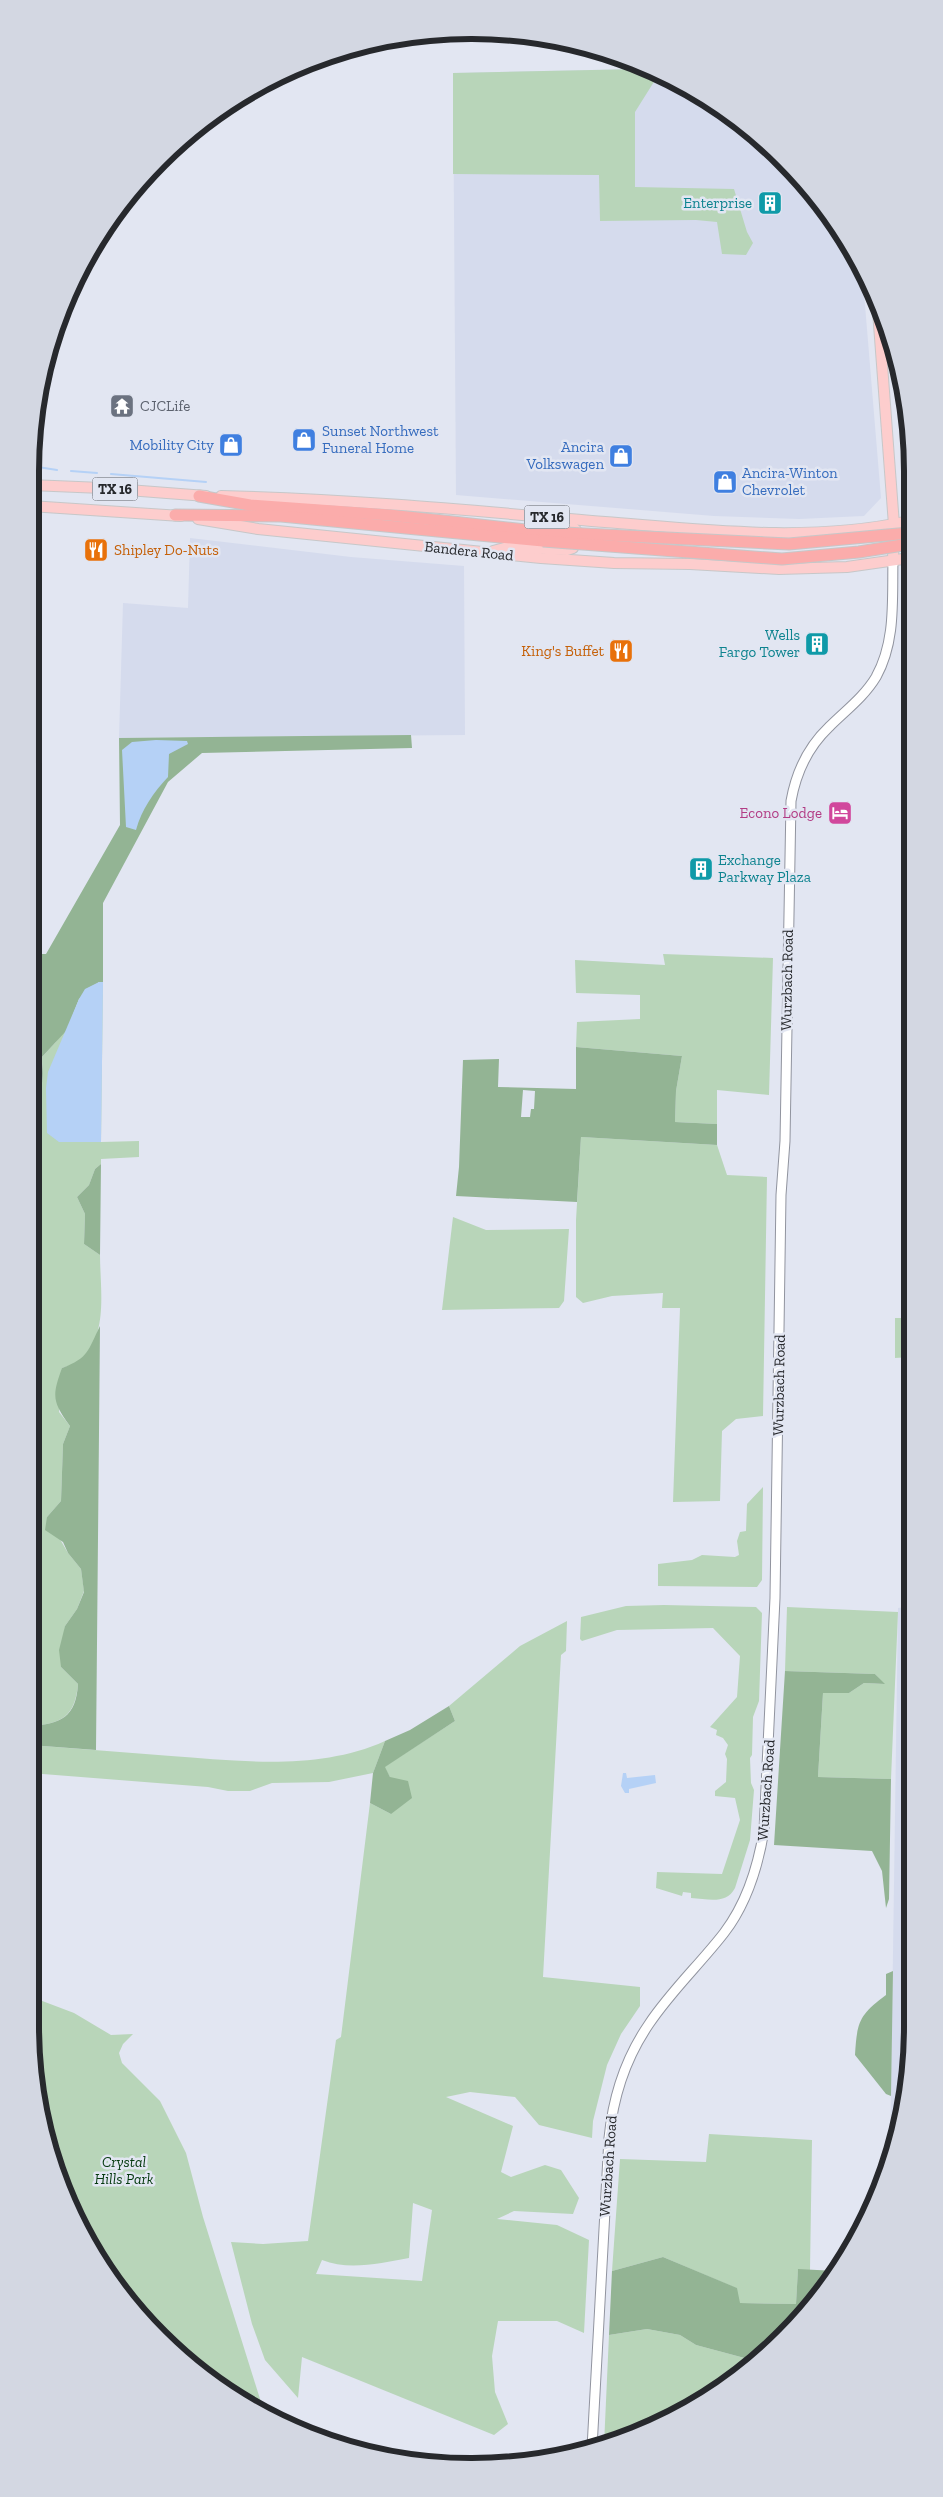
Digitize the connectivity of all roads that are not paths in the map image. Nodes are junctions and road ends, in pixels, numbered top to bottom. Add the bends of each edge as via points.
1 (879, 327) edge
2 (39, 485) edge
3 (199, 496) junction
4 (39, 507) edge
5 (530, 515) junction
6 (175, 516) junction
7 (904, 522) edge
8 (894, 525) junction
9 (666, 526) junction
10 (904, 533) edge
11 (544, 536) junction
12 (904, 545) edge
13 (488, 552) junction
14 (904, 559) edge
15 (893, 560) junction
16 (644, 564) junction
17 (592, 2441) edge

1 - 8 main road, Wurzbach Road
2 - 3 main road, TX 16
3 - 5 main road, TX 16 via 392,504
3 - 11 highway via 250,505 390,515
4 - 6 main road, Bandera Road / TX 16
5 - 9 main road, TX 16
5 - 13 main road via 573,526 576,530 573,548 557,551 508,547
6 - 11 highway via 281,516
6 - 13 main road, Bandera Road / TX 16 via 258,529
7 - 8 main road, TX 16
8 - 9 main road, TX 16 via 823,533 746,533
8 - 15 main road, Wurzbach Road
9 - 16 main road via 623,527 614,532 612,545 617,558
10 - 11 highway, bridge via 790,544
11 - 12 highway, bridge via 782,559
13 - 16 main road, Bandera Road / TX 16
14 - 15 main road, Bandera Road / TX 16
15 - 16 main road, Bandera Road / TX 16 via 847,567 779,569
15 - 17 main road, Wurzbach Road via 892,624 883,661 868,689 816,741 804,760 790,801 774,1598 763,1839 757,1867 739,1911 649,2024 627,2062 617,2091 609,2138

